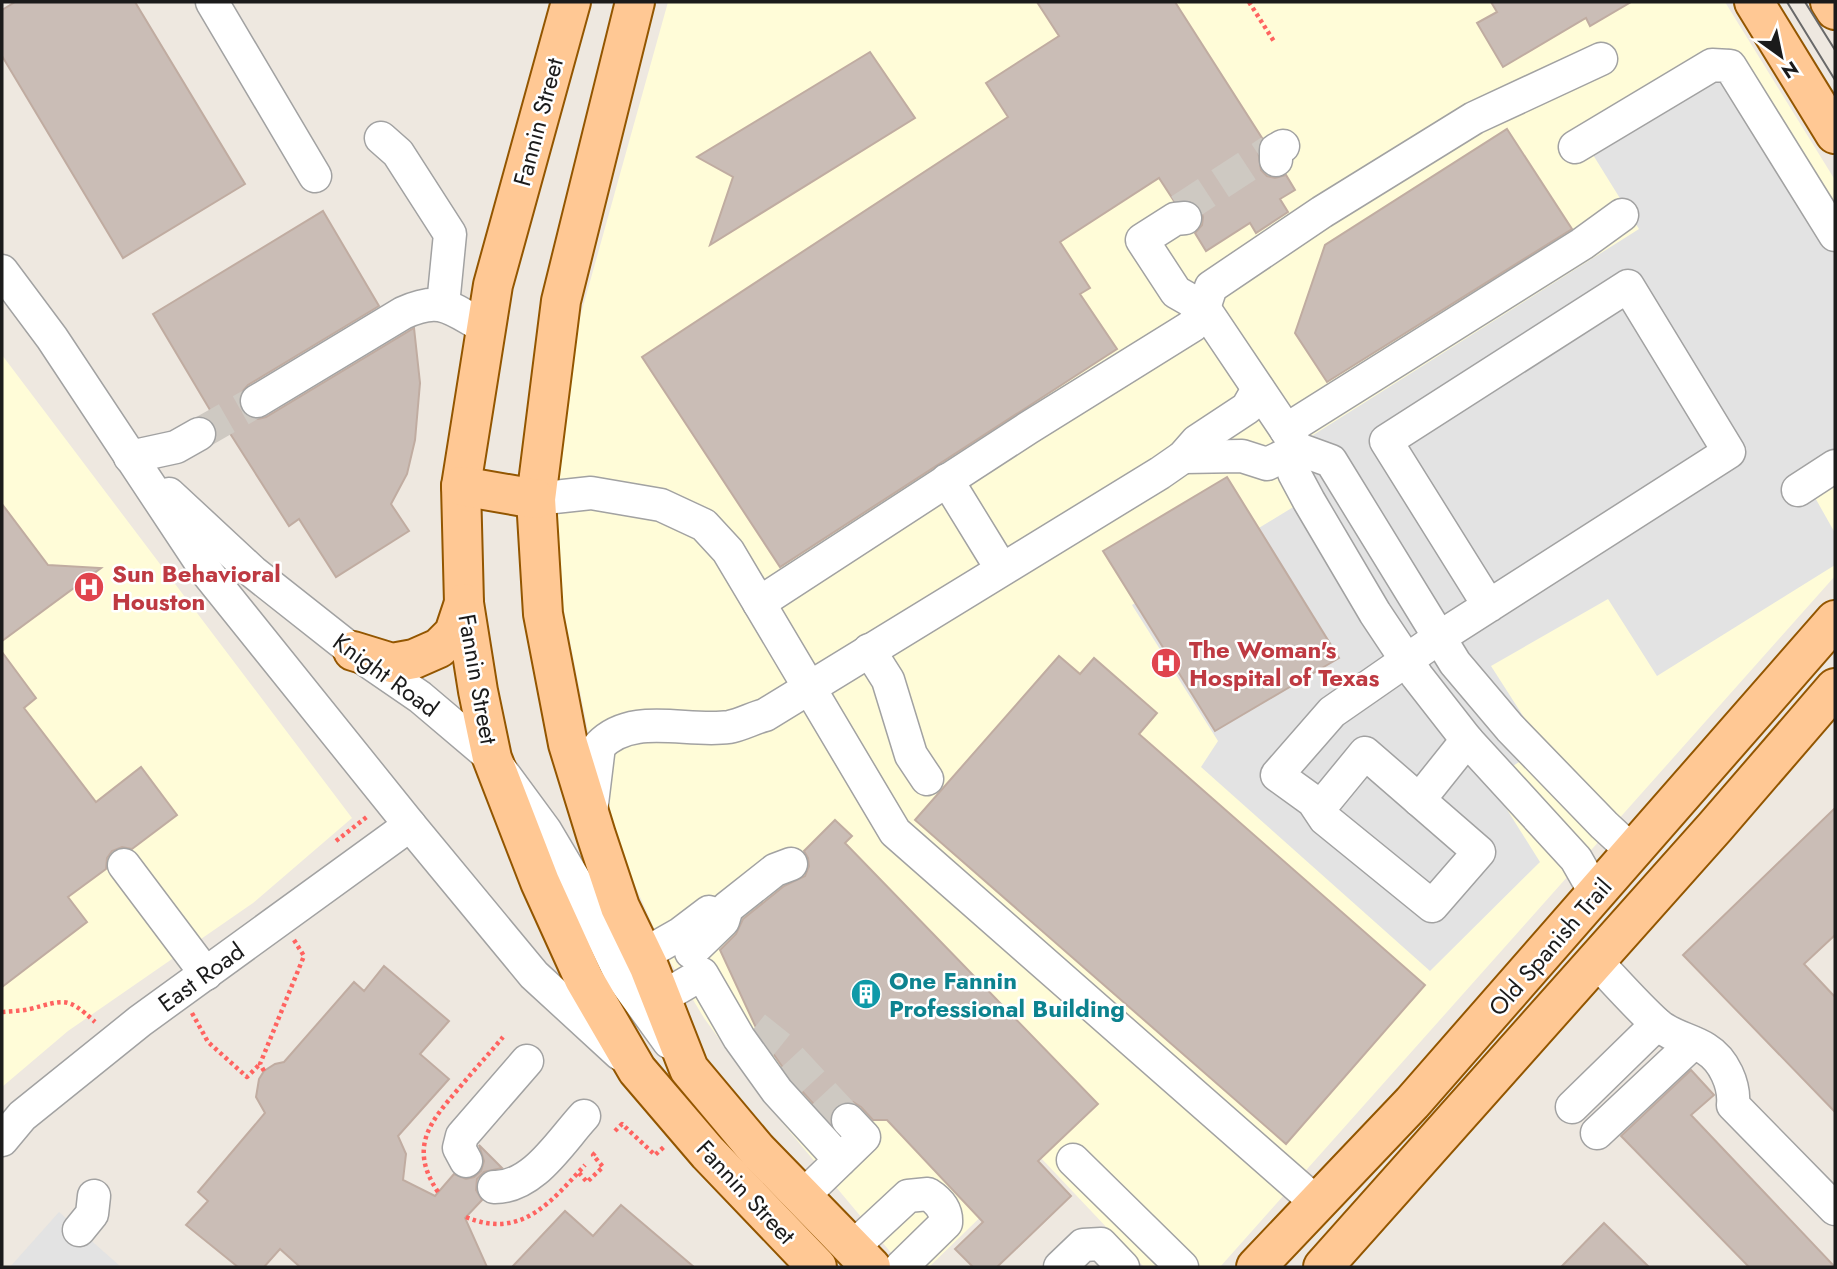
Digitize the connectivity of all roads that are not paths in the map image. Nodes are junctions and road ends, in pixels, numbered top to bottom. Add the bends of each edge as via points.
1 (212, 2) edge
2 (571, 2) edge
3 (635, 2) edge
4 (1754, 2) edge
5 (1830, 2) edge
6 (1835, 10) edge
7 (1601, 59) dead end
8 (1835, 134) edge
9 (381, 138) dead end
10 (1575, 146) dead end
11 (315, 176) dead end
12 (1622, 215) dead end
13 (1180, 216) tunnel mouth
14 (1835, 235) edge
15 (2, 271) edge
16 (443, 305) junction
17 (1204, 308) junction
18 (486, 328) junction
19 (1258, 389) junction
20 (257, 401) tunnel mouth
21 (199, 434) tunnel mouth
22 (1292, 439) junction
23 (130, 457) junction
24 (1183, 457) junction
25 (1835, 466) edge
26 (947, 480) junction
27 (461, 486) junction
28 (1798, 490) dead end
29 (536, 499) junction
30 (1001, 568) junction
31 (464, 603) junction
32 (759, 603) junction
33 (1489, 606) junction
34 (1835, 620) edge
35 (1440, 637) junction
36 (869, 650) junction
37 (353, 651) junction
38 (1407, 660) junction
39 (810, 687) junction
40 (1835, 688) edge
41 (1467, 740) junction
42 (492, 758) junction
43 (927, 779) dead end
44 (1682, 796) junction
45 (1419, 800) junction
46 (1319, 809) junction
47 (591, 816) junction
48 (410, 825) junction
49 (1715, 827) junction
50 (1633, 852) junction
51 (791, 864) dead end
52 (124, 865) dead end
53 (1596, 894) junction
54 (643, 955) junction
55 (700, 955) junction
56 (1597, 961) junction
57 (206, 974) junction
58 (660, 998) junction
59 (1657, 1024) junction
60 (1693, 1043) junction
61 (527, 1061) dead end
62 (689, 1069) junction
63 (637, 1070) junction
64 (1416, 1099) junction
65 (1572, 1107) dead end
66 (584, 1116) dead end
67 (848, 1120) tunnel mouth
68 (1450, 1126) junction
69 (1597, 1133) dead end
70 (2, 1140) edge
71 (840, 1160) junction
72 (1073, 1160) dead end
73 (466, 1161) dead end
74 (494, 1187) dead end
75 (785, 1197) junction
76 (1317, 1203) junction
77 (1835, 1209) edge
78 (861, 1257) edge
79 (817, 1267) edge
80 (901, 1267) edge
81 (1060, 1267) edge
82 (1123, 1267) edge
83 (1182, 1267) edge
84 (1256, 1267) edge
85 (1323, 1267) edge

1 - 11 street
2 - 18 main road, Fannin Street via 493,285
3 - 29 main road, Fannin Street via 561,301
4 - 8 main road
5 - 6 main road
7 - 17 street via 1474,118 1322,212 1211,286
9 - 16 street via 398,153 450,234
10 - 14 street via 1712,65 1730,65
12 - 22 street
13 - 17 street via 1142,240 1176,292
15 - 23 street, Knight Road
16 - 18 street
16 - 20 street via 431,303 403,313
17 - 19 street
17 - 26 street via 1192,326
18 - 27 main road, Fannin Street
19 - 22 street
19 - 24 street via 1247,408 1196,440
21 - 23 street via 176,447
22 - 24 street via 1267,464 1242,456
22 - 35 street via 1331,461
22 - 38 street via 1294,474
23 - 37 street, Knight Road via 253,572
23 - 48 street, Knight Road via 209,575
24 - 30 street
25 - 28 street
26 - 30 street
26 - 32 street
27 - 29 main road
27 - 31 main road, Fannin Street
29 - 32 street via 592,493 661,505 704,525 728,551
29 - 47 main road, Fannin Street via 543,614 568,744
30 - 36 street
31 - 37 main road via 454,633 439,648 414,659 392,663
31 - 42 main road, Fannin Street
32 - 39 street
33 - 33 street via 1729,452 1628,286 1386,441
33 - 35 street
34 - 44 main road, Old Spanish Trail
35 - 38 street
35 - 50 street via 1455,663 1510,728
36 - 39 street
36 - 43 street via 888,680 911,755
37 - 42 street, Knight Road via 420,697
38 - 41 street
38 - 46 street via 1332,712 1277,775
39 - 47 street via 765,715 729,727 629,727 604,740 599,747
39 - 76 street via 895,832
40 - 49 main road, Old Spanish Trail
41 - 45 street
41 - 53 street via 1576,859
42 - 62 street, Knight Road via 545,830 622,977
42 - 63 main road, Fannin Street via 584,979
44 - 49 main road
44 - 50 main road, Old Spanish Trail
45 - 46 street via 1365,753
45 - 46 street via 1479,852 1432,906
47 - 54 main road, Fannin Street via 620,907
48 - 57 street, East Road
48 - 63 street, Knight Road via 534,975
49 - 56 main road, Old Spanish Trail
50 - 53 main road, Old Spanish Trail
50 - 56 main road via 1629,888 1601,922
51 - 55 street via 775,870 727,908 714,909
52 - 57 street
53 - 64 main road, Old Spanish Trail
54 - 55 street
54 - 58 main road, Fannin Street
55 - 58 street
55 - 71 street via 777,1091
56 - 59 street
56 - 68 main road, Old Spanish Trail
57 - 70 street, East Road via 22,1115
58 - 62 main road, Fannin Street
59 - 60 street
59 - 65 street
60 - 69 street
60 - 77 street via 1707,1049 1725,1071 1734,1093 1733,1105
61 - 73 street via 462,1136 459,1148
62 - 75 main road, Fannin Street via 757,1150
63 - 75 main road, Fannin Street via 708,1153
64 - 68 main road
64 - 76 main road, Old Spanish Trail
66 - 74 street via 534,1171 508,1187
67 - 71 street via 864,1137
68 - 85 main road, Old Spanish Trail
71 - 75 street
72 - 83 street
75 - 78 main road, Fannin Street
75 - 79 main road, Fannin Street
76 - 84 main road, Old Spanish Trail
78 - 80 street via 908,1196 928,1194 943,1207 946,1223
81 - 82 street via 1083,1245 1101,1244

